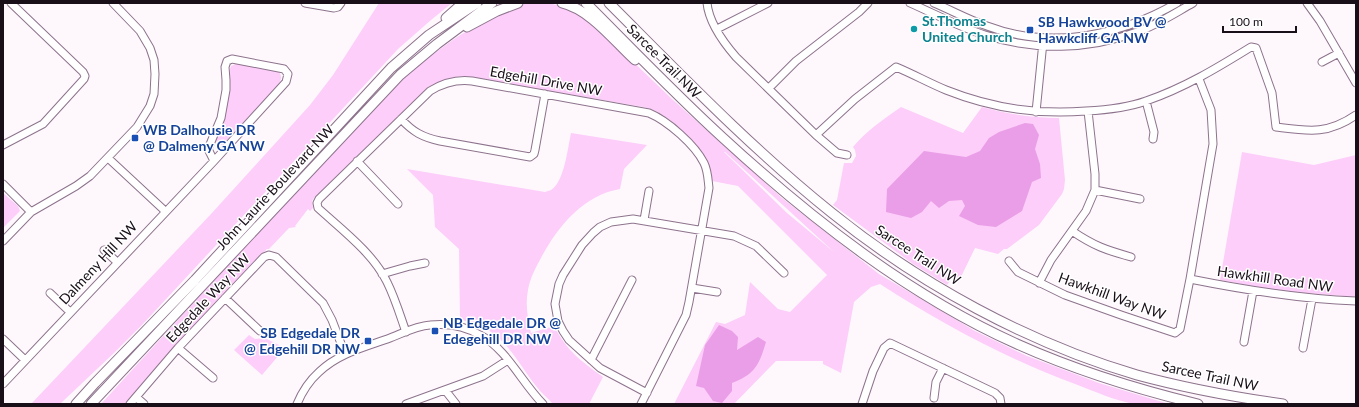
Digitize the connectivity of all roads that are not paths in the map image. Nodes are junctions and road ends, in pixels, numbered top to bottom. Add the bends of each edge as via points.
1 (11, 3) edge
2 (113, 3) edge
3 (305, 3) edge
4 (341, 3) edge
5 (463, 3) edge
6 (477, 3) edge
7 (492, 3) edge
8 (518, 3) edge
9 (562, 3) edge
10 (586, 3) edge
11 (602, 3) edge
12 (609, 3) edge
13 (617, 3) edge
14 (707, 3) edge
15 (768, 3) edge
16 (868, 3) edge
17 (910, 3) edge
18 (934, 3) edge
19 (1177, 3) edge
20 (1193, 3) edge
21 (1307, 3) edge
22 (1313, 3) edge
23 (1169, 8) junction
24 (1172, 15) junction
25 (1320, 21) junction
26 (632, 26) junction
27 (717, 29) junction
28 (429, 35) junction
29 (1044, 38) junction
30 (437, 44) junction
31 (1043, 46) junction
32 (1339, 53) junction
33 (1322, 62) dead end
34 (684, 77) junction
35 (1199, 79) junction
36 (1356, 83) edge
37 (769, 88) junction
38 (545, 94) junction
39 (676, 94) junction
40 (1146, 101) junction
41 (1088, 111) junction
42 (1036, 112) junction
43 (1356, 115) edge
44 (400, 119) junction
45 (816, 136) junction
46 (1153, 139) dead end
47 (3, 146) edge
48 (847, 155) dead end
49 (108, 158) junction
50 (214, 161) junction
51 (357, 162) junction
52 (3, 184) edge
53 (1095, 190) junction
54 (650, 191) dead end
55 (1140, 199) dead end
56 (398, 204) dead end
57 (165, 211) junction
58 (31, 212) junction
59 (644, 220) junction
60 (702, 230) junction
61 (1072, 231) junction
62 (3, 241) edge
63 (104, 250) dead end
64 (1131, 257) dead end
65 (1009, 261) dead end
66 (117, 262) junction
67 (426, 263) dead end
68 (784, 273) dead end
69 (382, 274) junction
70 (1190, 279) junction
71 (632, 280) dead end
72 (1038, 283) junction
73 (692, 288) junction
74 (1253, 291) junction
75 (717, 292) dead end
76 (50, 293) dead end
77 (225, 298) junction
78 (1312, 299) junction
79 (1356, 301) edge
80 (70, 312) junction
81 (260, 331) dead end
82 (406, 332) junction
83 (3, 339) edge
84 (1244, 342) dead end
85 (178, 348) junction
86 (1303, 348) dead end
87 (345, 354) junction
88 (25, 360) junction
89 (508, 360) junction
90 (590, 360) junction
91 (943, 368) junction
92 (213, 378) dead end
93 (95, 382) junction
94 (3, 384) edge
95 (110, 385) junction
96 (445, 390) junction
97 (647, 393) junction
98 (136, 397) junction
99 (934, 398) dead end
100 (71, 404) edge
101 (76, 404) edge
102 (91, 404) edge
103 (98, 404) edge
104 (130, 404) edge
105 (144, 404) edge
106 (296, 404) edge
107 (406, 404) edge
108 (456, 404) edge
109 (543, 404) edge
110 (641, 404) edge
111 (862, 404) edge
112 (1001, 404) edge
113 (1198, 404) edge
114 (1283, 404) edge

1 - 47 street via 85,76 43,124
2 - 49 street via 136,26 147,42 154,60 155,80 152,100 144,117
3 - 4 street via 334,8
5 - 28 main road
6 - 28 main road, John Laurie Boulevard NW
7 - 30 main road, John Laurie Boulevard NW
8 - 30 main road via 497,11
9 - 39 main road via 576,8 598,25 665,88
10 - 39 main road, Sarcee Trail NW
11 - 26 main road via 620,20
12 - 26 main road, Sarcee Trail NW
13 - 34 main road via 678,66
14 - 27 street via 711,19
15 - 27 street
16 - 37 street via 796,61
17 - 31 street via 985,35
18 - 29 street via 987,26
19 - 23 street
20 - 24 street
21 - 25 street
22 - 25 street
23 - 24 street
23 - 29 street via 1135,24 1114,30 1085,36
24 - 31 street via 1153,26 1116,39 1086,45
25 - 32 street
26 - 34 main road, Sarcee Trail NW
27 - 37 street via 725,45
28 - 93 main road, John Laurie Boulevard NW via 391,68 195,280
29 - 31 street
30 - 95 main road, John Laurie Boulevard NW via 400,75
31 - 42 street
32 - 33 street
32 - 36 street
34 - 114 main road, Sarcee Trail NW via 757,148 832,214 889,255 951,294 1003,322 1096,361 1191,388
35 - 40 street
35 - 43 street via 1251,47 1256,48 1272,93 1276,126 1308,131 1321,130
35 - 70 street, Hawkhill Way NW via 1211,110 1212,144
37 - 45 street
38 - 44 street, Edgehill Drive NW via 472,81 451,81 430,91
38 - 44 street via 535,150 530,157 440,142 413,131
38 - 60 street, Edgehill Drive NW via 645,112 671,126 696,151 707,173 709,188
39 - 113 main road, Sarcee Trail NW via 802,206 837,234 930,298 1016,344 1124,385
40 - 41 street via 1119,108
40 - 46 street via 1154,132
41 - 42 street
41 - 53 street, Hawkhill Way NW
42 - 45 street via 1014,110 982,102 946,90 896,67 855,99
44 - 51 street, Edgehill Drive NW
45 - 48 street via 837,153
49 - 57 street
49 - 58 street via 84,181
50 - 50 street, Dalmeny Hill NW via 286,82 288,74 284,68 232,59 227,61 226,90 221,118 208,149
50 - 57 street, Dalmeny Hill NW
51 - 56 street
51 - 69 street, Edgehill Drive NW via 319,199 317,205 369,256
52 - 58 street
53 - 55 street
53 - 61 street, Hawkhill Way NW via 1086,211
54 - 59 street
57 - 66 street, Dalmeny Hill NW
58 - 62 street
59 - 60 street
59 - 90 street via 618,220 600,227 582,245 559,284 556,304 560,326 569,340
60 - 68 street via 750,242
60 - 73 street, Edgehill Drive NW
61 - 64 street via 1102,249
61 - 72 street, Hawkhill Way NW
63 - 66 street
65 - 72 street via 1018,272
66 - 80 street, Dalmeny Hill NW
67 - 69 street
69 - 82 street, Edgehill Drive NW via 388,282
70 - 72 street, Hawkhill Way NW via 1180,329 1175,332 1092,305
70 - 74 street, Hawkhill Road NW
71 - 90 street
73 - 75 street
73 - 97 street, Edgehill Drive NW via 683,321
74 - 78 street, Hawkhill Road NW
74 - 84 street
76 - 80 street
77 - 81 street
77 - 85 street, Edgedale Way NW
77 - 87 street, Edgedale Way NW via 264,257 273,255 323,303
78 - 79 street, Hawkhill Road NW
78 - 86 street
80 - 88 street, Dalmeny Hill NW
82 - 87 street
82 - 89 street via 417,327 437,324 469,329 492,342
83 - 88 street
85 - 92 street
85 - 98 street, Edgedale Way NW
87 - 106 street via 318,372
88 - 94 street, Dalmeny Hill NW
89 - 96 street via 483,376
89 - 109 street
90 - 97 street
91 - 99 street via 936,382
91 - 111 street via 894,344 887,344 873,371
91 - 112 street via 995,393
93 - 100 main road
93 - 101 main road, John Laurie Boulevard NW
95 - 102 main road, John Laurie Boulevard NW
95 - 103 main road
96 - 107 street
96 - 108 street
97 - 110 street, Edgehill Drive NW
98 - 104 street, Edgedale Way NW
98 - 105 street

